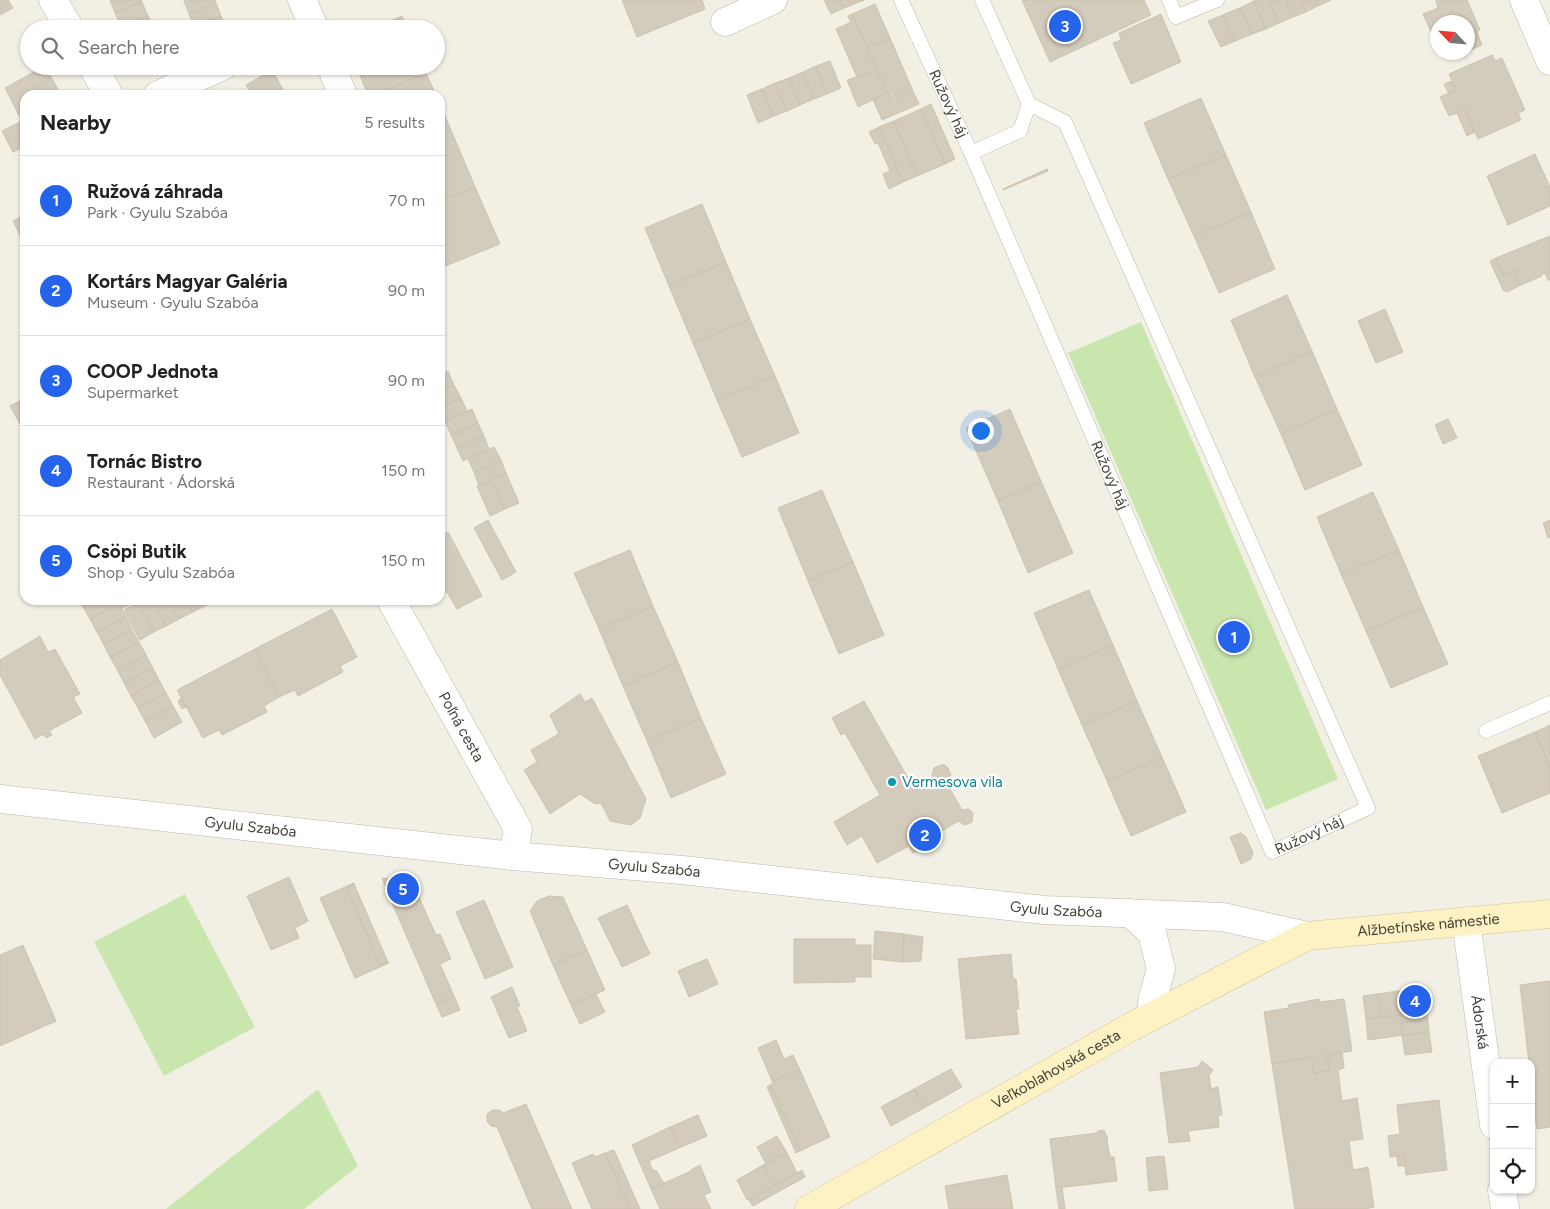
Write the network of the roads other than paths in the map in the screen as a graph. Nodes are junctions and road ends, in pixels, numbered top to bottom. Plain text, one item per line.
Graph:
1 (53, 0) edge
2 (302, 0) edge
3 (773, 0) edge
4 (901, 0) edge
5 (982, 0) edge
6 (1169, 0) edge
7 (1217, 0) edge
8 (1524, 0) edge
9 (736, 12) edge
10 (65, 20) edge
11 (310, 20) edge
12 (1550, 61) edge
13 (97, 75) edge
14 (203, 75) edge
15 (335, 75) edge
16 (106, 90) edge
17 (169, 90) edge
18 (341, 90) edge
19 (1029, 104) junction
20 (971, 153) junction
21 (394, 605) edge
22 (1550, 703) edge
23 (1486, 731) dead end
24 (0, 799) edge
25 (513, 856) junction
26 (1130, 913) junction
27 (1550, 914) edge
28 (1466, 920) junction
29 (1307, 936) junction
30 (1150, 1017) junction
31 (1491, 1104) edge
32 (1503, 1194) edge
33 (809, 1209) edge
34 (1505, 1209) edge

1 - 10 street
2 - 11 street
3 - 9 street
4 - 20 lane, Ružový háj
5 - 19 lane
6 - 7 lane
8 - 12 street
13 - 16 street
14 - 17 street
15 - 18 street
19 - 20 lane
19 - 20 lane, Ružový háj
21 - 25 street, Poľná cesta
22 - 23 lane
24 - 25 street, Gyulu Szabóa
25 - 26 street, Gyulu Szabóa
26 - 29 street, Gyulu Szabóa
26 - 30 street
27 - 28 main road, Alžbetínske námestie
28 - 29 main road, Alžbetínske námestie
28 - 31 street, Ádorská
29 - 30 main road, Veľkoblahovská cesta
30 - 33 main road, Veľkoblahovská cesta
32 - 34 street

